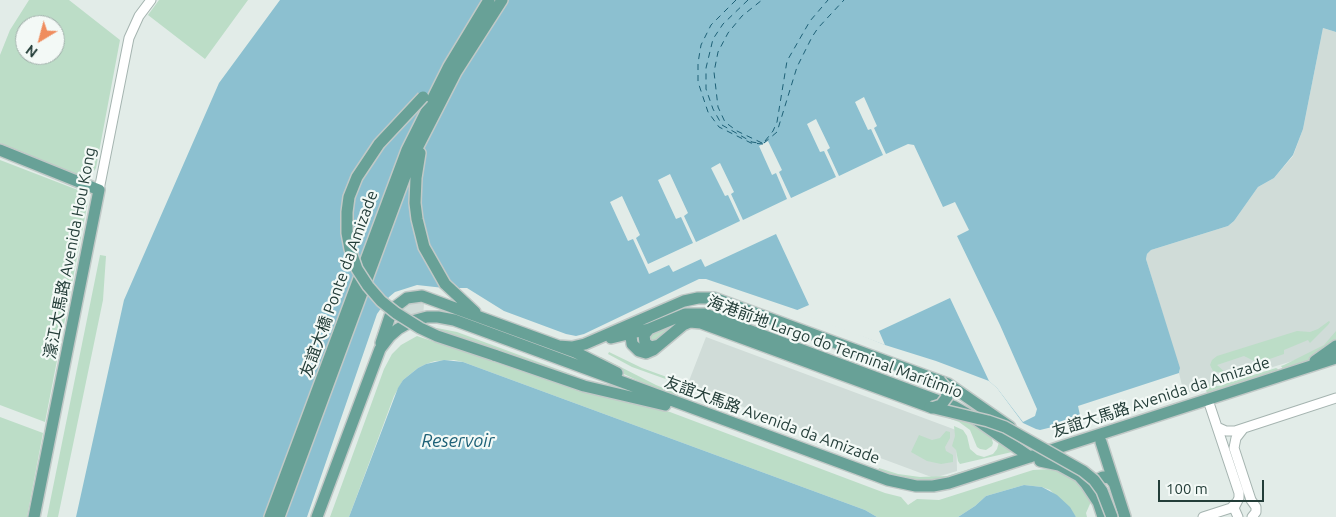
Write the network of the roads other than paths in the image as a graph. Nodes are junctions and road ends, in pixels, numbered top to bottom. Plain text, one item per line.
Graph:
1 (151, 0) edge
2 (489, 0) edge
3 (502, 0) edge
4 (449, 66) junction
5 (433, 116) junction
6 (0, 150) edge
7 (99, 190) junction
8 (486, 319) junction
9 (646, 325) junction
10 (631, 334) junction
11 (590, 342) junction
12 (659, 345) junction
13 (558, 346) junction
14 (1336, 346) edge
15 (378, 354) junction
16 (1336, 358) edge
17 (1336, 366) edge
18 (1303, 369) junction
19 (940, 381) junction
20 (1336, 398) edge
21 (666, 402) junction
22 (1210, 406) junction
23 (930, 407) junction
24 (1248, 426) junction
25 (1217, 428) junction
26 (1101, 442) junction
27 (1034, 443) junction
28 (1035, 459) junction
29 (1114, 483) junction
30 (1251, 500) junction
31 (1098, 502) junction
32 (1236, 503) junction
33 (34, 517) edge
34 (270, 517) edge
35 (279, 517) edge
36 (317, 517) edge
37 (325, 517) edge
38 (1103, 517) edge
39 (1112, 517) edge
40 (1125, 517) edge
41 (1202, 517) edge
42 (1238, 517) edge
43 (1252, 517) edge

1 - 7 street, 濠江大馬路 Avenida Hou Kong
2 - 4 main road
3 - 5 main road
4 - 21 main road, bridge
4 - 34 main road, 友誼大橋 Ponte da Amizade
5 - 8 main road
5 - 35 main road, 友誼大橋 Ponte da Amizade
6 - 7 main road
7 - 33 main road, 濠江大馬路 Avenida Hou Kong
8 - 13 main road
8 - 15 main road
9 - 10 main road, 海港前地 Largo do Terminal Marítimio
9 - 11 main road
9 - 12 main road
9 - 19 main road
9 - 28 main road, 海港前地 Largo do Terminal Marítimio
10 - 11 main road, 海港前地 Largo do Terminal Marítimio
10 - 12 main road
11 - 13 main road
12 - 23 main road
13 - 21 main road
14 - 18 main road
15 - 21 main road, 友誼大馬路 Avenida da Amizade
15 - 36 main road, 友誼大馬路 Avenida da Amizade
16 - 18 main road, 友誼大馬路 Avenida da Amizade
17 - 22 main road, 友誼大馬路 Avenida da Amizade
18 - 28 main road, 友誼大馬路 Avenida da Amizade
19 - 23 main road, bridge
19 - 27 main road, bridge
20 - 24 street
21 - 28 main road, 友誼大馬路 Avenida da Amizade
21 - 37 main road, 友誼大馬路 Avenida da Amizade
22 - 25 street
22 - 26 main road, 友誼大馬路 Avenida da Amizade
23 - 27 main road, bridge
24 - 25 street
24 - 30 street
25 - 32 street
26 - 28 main road, 友誼大馬路 Avenida da Amizade
26 - 29 main road
27 - 39 main road, bridge
28 - 31 main road
29 - 31 main road
29 - 40 main road
30 - 32 street
30 - 43 street
31 - 38 main road
32 - 41 street
32 - 42 street

